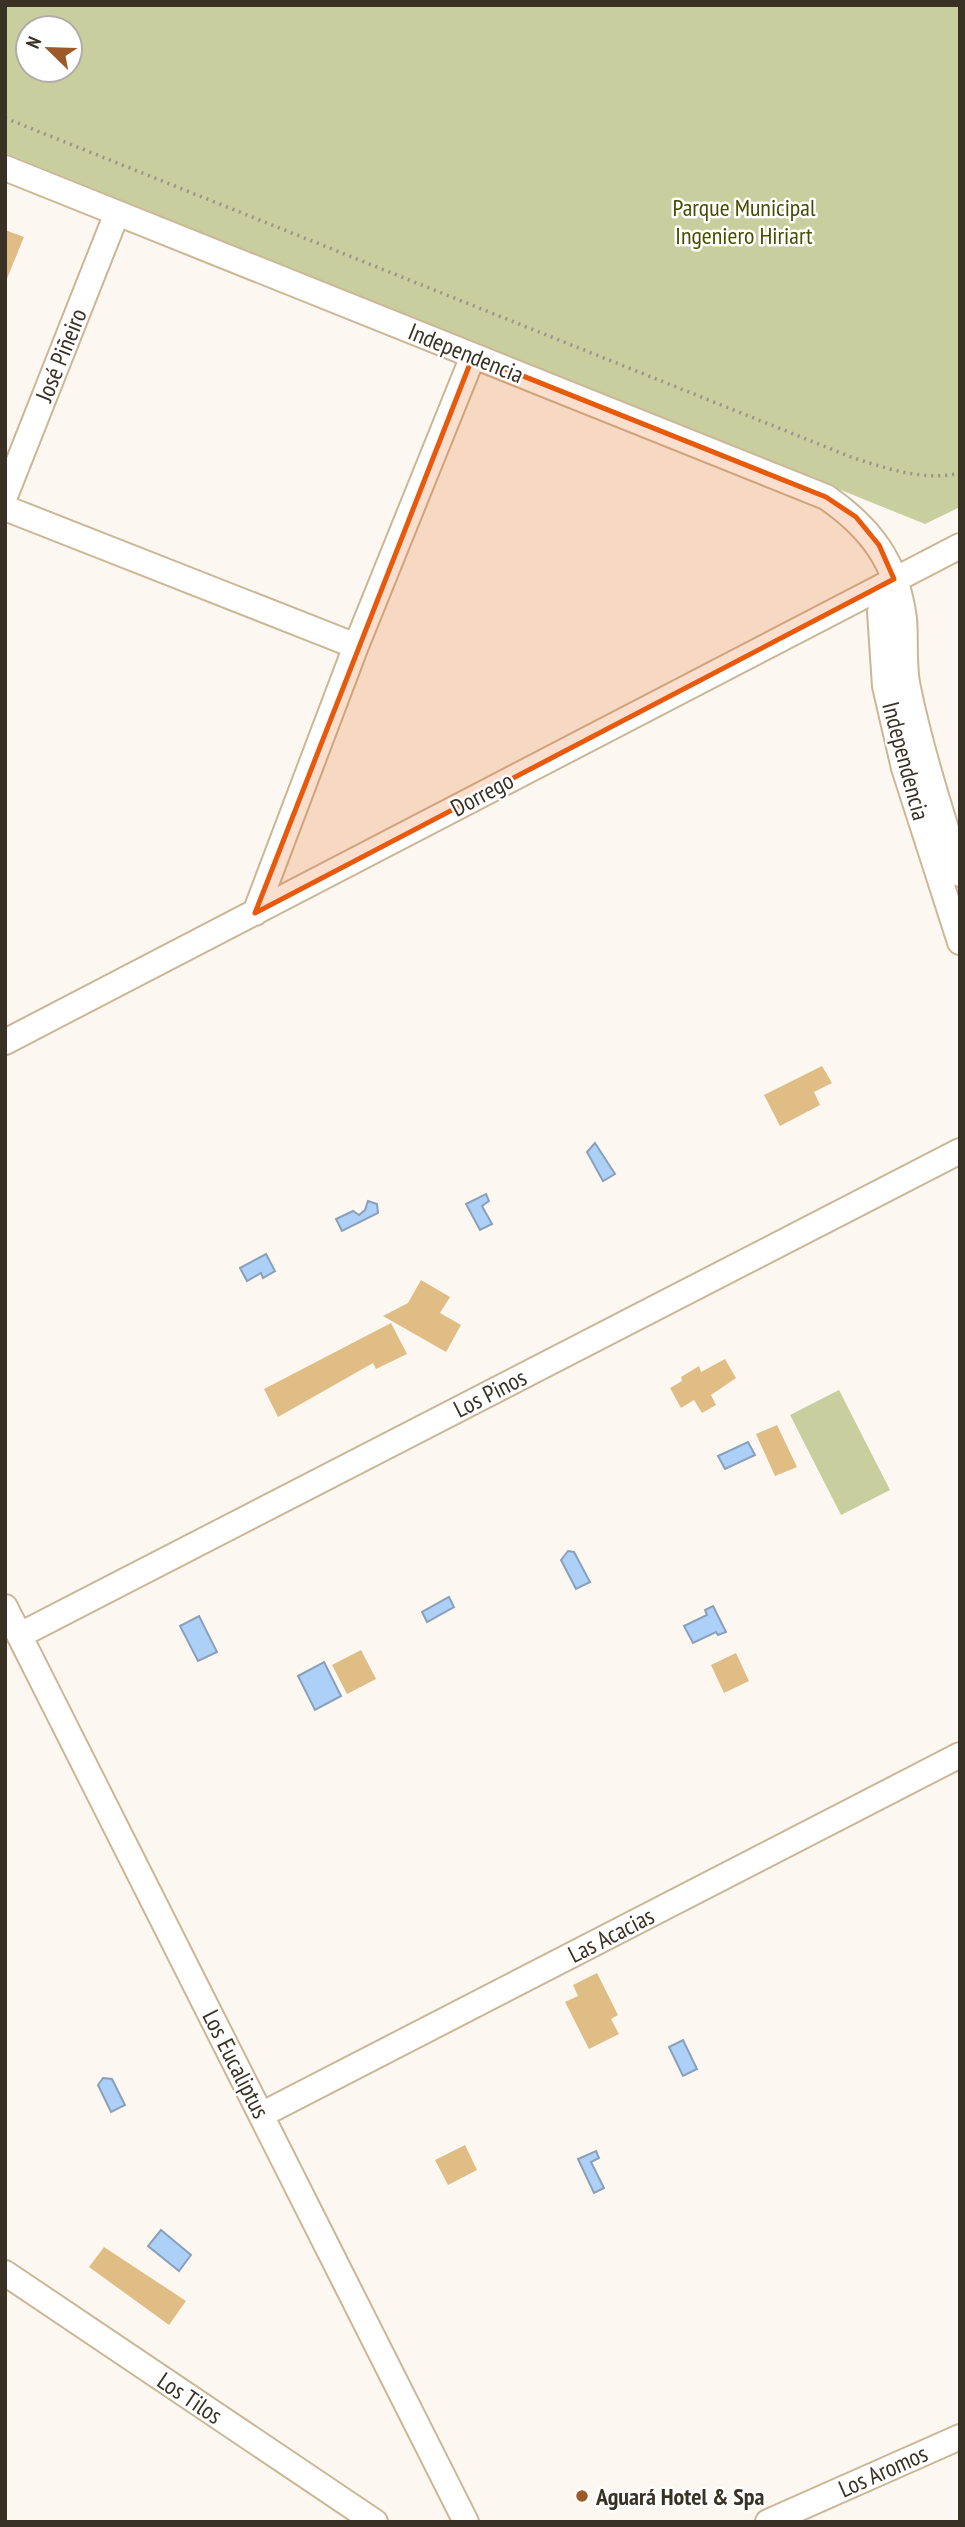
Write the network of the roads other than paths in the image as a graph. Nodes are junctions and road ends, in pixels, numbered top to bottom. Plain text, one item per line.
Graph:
1 (5, 168) edge
2 (117, 213) junction
3 (472, 356) junction
4 (5, 496) edge
5 (5, 508) edge
6 (960, 547) edge
7 (894, 579) junction
8 (356, 646) junction
9 (960, 874) edge
10 (256, 913) junction
11 (960, 942) edge
12 (5, 1042) edge
13 (960, 1151) edge
14 (5, 1607) edge
15 (20, 1635) junction
16 (960, 1755) edge
17 (261, 2115) junction
18 (5, 2273) edge
19 (960, 2437) edge
20 (375, 2522) edge
21 (466, 2522) edge
22 (768, 2522) edge

1 - 2 street, Independencia
2 - 3 street, Independencia
2 - 4 street, José Piñeiro
3 - 7 street, Independencia
3 - 8 street
5 - 8 street
6 - 7 street, Dorrego
7 - 9 street, Independencia
7 - 10 street, Dorrego
7 - 11 street, Independencia
8 - 10 street
10 - 12 street, Dorrego
13 - 15 street, Los Pinos
14 - 15 street, Los Eucaliptus
15 - 17 street, Los Eucaliptus
16 - 17 street, Las Acacias
17 - 21 street, Los Eucaliptus
18 - 20 street, Los Tilos
19 - 22 street, Los Aromos

